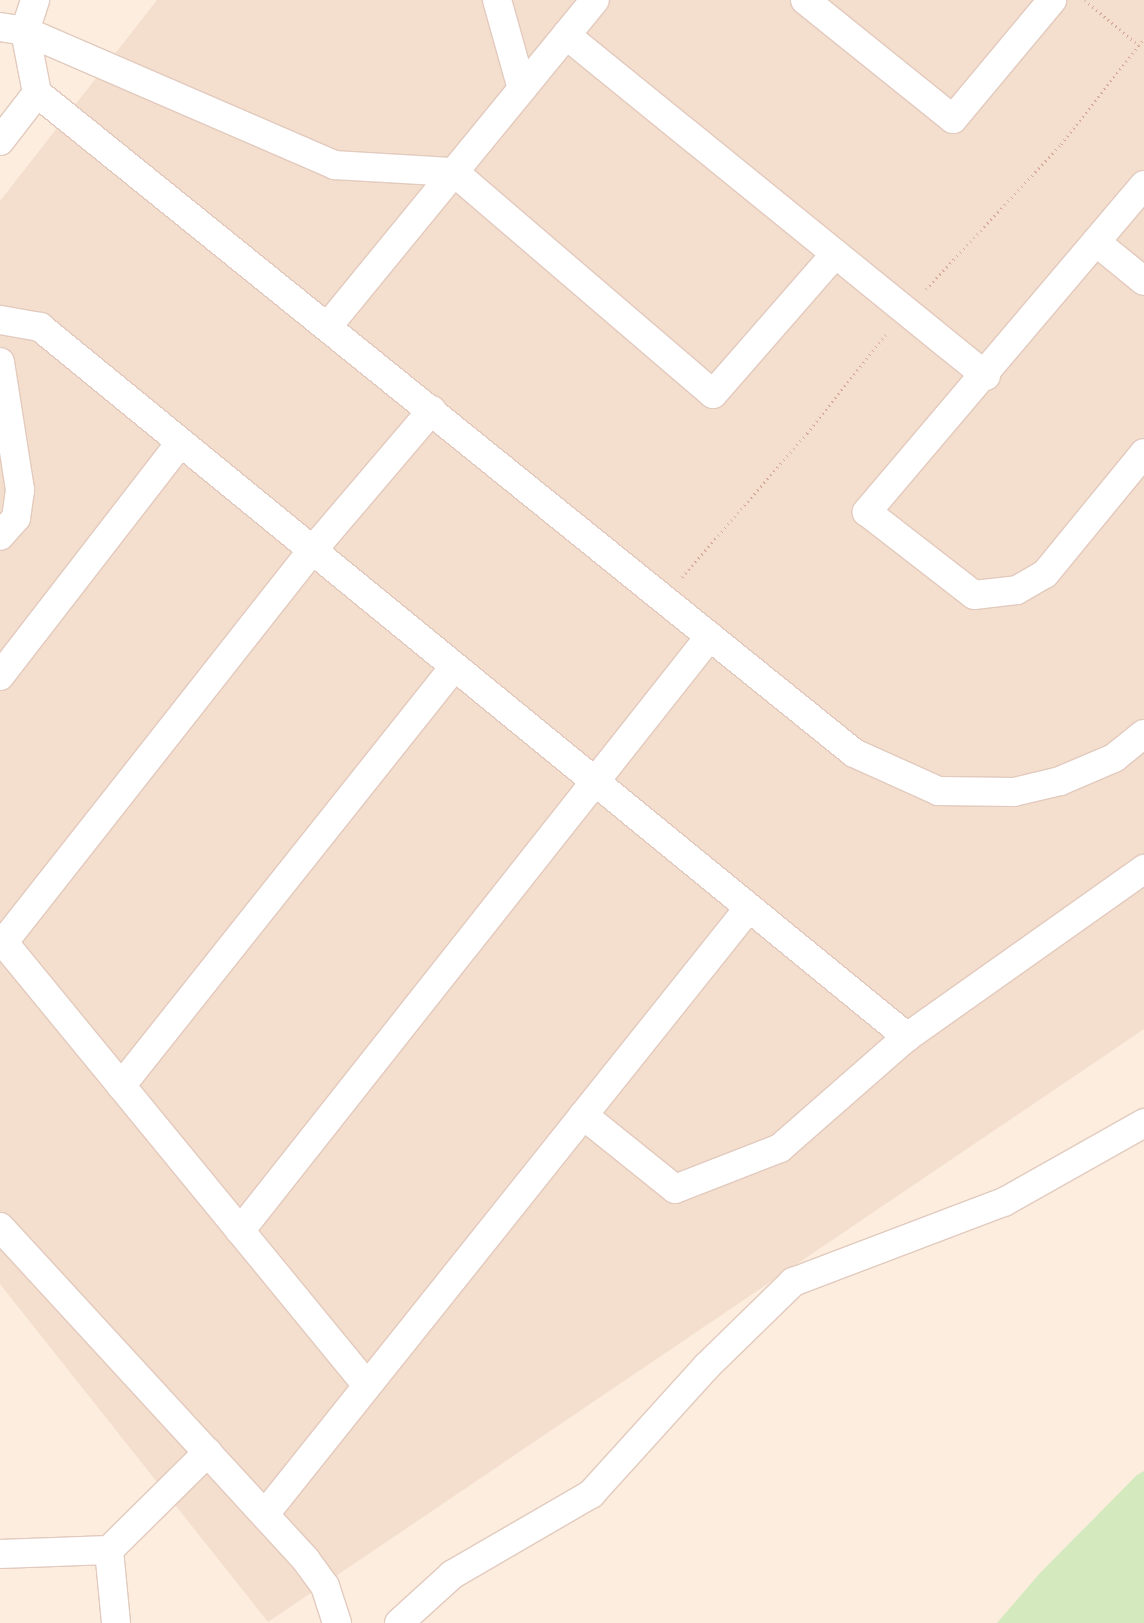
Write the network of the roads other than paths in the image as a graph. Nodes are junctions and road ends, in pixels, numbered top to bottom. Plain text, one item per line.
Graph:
1 (35, 0) edge
2 (497, 0) edge
3 (595, 0) edge
4 (805, 0) edge
5 (1052, 0) edge
6 (12, 29) edge
7 (566, 35) junction
8 (522, 90) junction
9 (37, 93) junction
10 (0, 140) edge
11 (454, 172) junction
12 (1144, 185) edge
13 (1096, 242) junction
14 (835, 254) junction
15 (1144, 281) edge
16 (0, 320) edge
17 (328, 326) junction
18 (0, 362) edge
19 (986, 376) junction
20 (432, 410) junction
21 (180, 443) junction
22 (1144, 453) edge
23 (0, 536) edge
24 (312, 550) junction
25 (710, 636) junction
26 (454, 667) junction
27 (0, 676) edge
28 (1144, 734) edge
29 (595, 782) junction
30 (1144, 869) edge
31 (748, 909) junction
32 (1, 940) edge
33 (906, 1037) junction
34 (121, 1086) junction
35 (583, 1115) junction
36 (1144, 1123) edge
37 (0, 1227) edge
38 (240, 1231) junction
39 (366, 1384) junction
40 (208, 1452) junction
41 (265, 1514) junction
42 (109, 1550) junction
43 (0, 1554) edge
44 (116, 1623) edge
45 (337, 1623) edge
46 (398, 1623) edge

1 - 6 street
2 - 8 street
3 - 7 street
4 - 5 street
6 - 9 street
6 - 11 street
7 - 8 street
7 - 14 street
8 - 11 street
9 - 10 street
9 - 17 street
11 - 14 street
11 - 17 street
12 - 13 street
13 - 15 street
13 - 19 street
14 - 19 street
16 - 21 street
17 - 20 street
18 - 23 street
19 - 22 street
20 - 24 street
20 - 25 street
21 - 24 street
21 - 27 street
24 - 26 street
24 - 32 street
25 - 28 street
25 - 29 street
26 - 29 street
26 - 34 street
29 - 31 street
29 - 38 street
30 - 33 street
31 - 33 street
31 - 35 street
32 - 34 street
33 - 35 street
34 - 38 street
35 - 39 street
36 - 46 street
37 - 40 street
38 - 39 street
39 - 41 street
40 - 41 street
40 - 42 street
41 - 45 street
42 - 43 street
42 - 44 street

